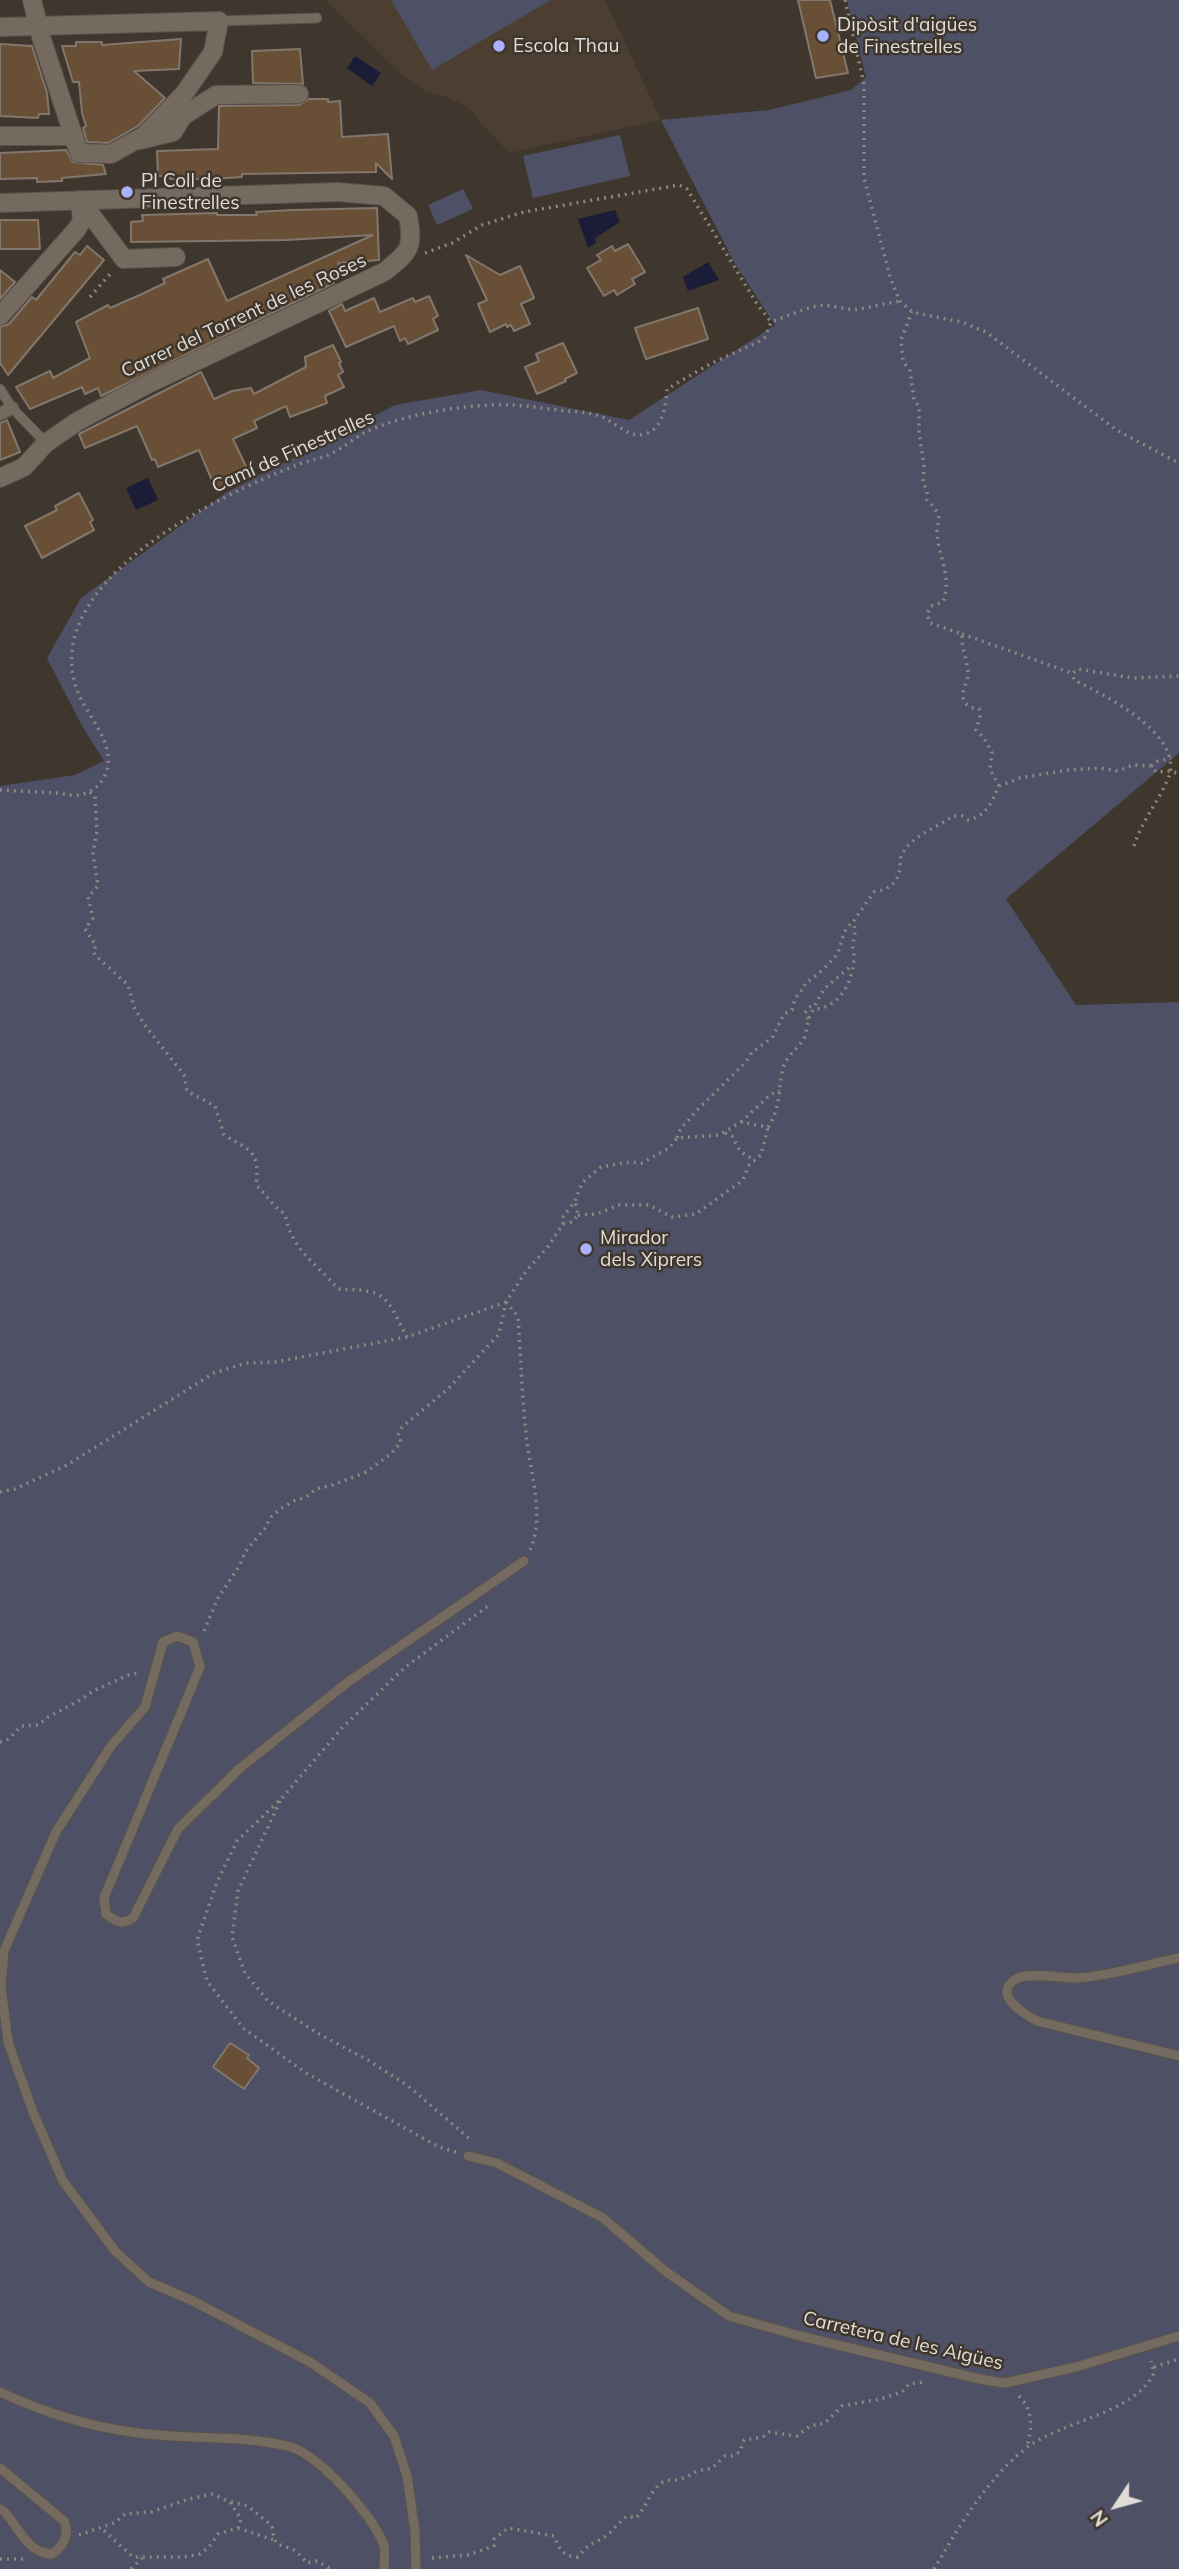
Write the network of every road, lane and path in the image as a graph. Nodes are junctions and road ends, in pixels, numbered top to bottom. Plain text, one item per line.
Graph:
1 (32, 0) edge
2 (845, 0) edge
3 (317, 19) dead end
4 (219, 21) junction
5 (39, 26) junction
6 (0, 27) edge
7 (299, 94) dead end
8 (0, 136) edge
9 (131, 143) junction
10 (76, 145) junction
11 (80, 200) junction
12 (0, 203) edge
13 (408, 253) junction
14 (176, 257) dead end
15 (124, 258) junction
16 (90, 298) dead end
17 (900, 301) junction
18 (912, 312) junction
19 (0, 316) edge
20 (771, 321) junction
21 (0, 388) edge
22 (6, 411) edge
23 (46, 443) junction
24 (1179, 463) edge
25 (0, 478) edge
26 (962, 634) junction
27 (1073, 673) junction
28 (1179, 676) edge
29 (1171, 758) junction
30 (1151, 766) junction
31 (1171, 771) junction
32 (1179, 774) edge
33 (999, 786) junction
34 (0, 790) edge
35 (90, 792) junction
36 (1133, 846) dead end
37 (853, 922) junction
38 (841, 942) junction
39 (853, 942) junction
40 (852, 965) junction
41 (817, 1007) junction
42 (780, 1091) junction
43 (749, 1117) junction
44 (741, 1122) junction
45 (751, 1122) junction
46 (768, 1127) junction
47 (723, 1132) junction
48 (677, 1138) junction
49 (755, 1161) junction
50 (575, 1201) junction
51 (578, 1215) junction
52 (563, 1224) junction
53 (506, 1302) junction
54 (407, 1336) junction
55 (0, 1492) edge
56 (524, 1561) joint
57 (494, 1599) dead end
58 (193, 1642) junction
59 (156, 1673) junction
60 (0, 1742) edge
61 (282, 1797) junction
62 (1179, 1958) edge
63 (1179, 2056) edge
64 (468, 2156) joint
65 (497, 2164) junction
66 (1179, 2336) edge
67 (1139, 2349) junction
68 (1179, 2359) edge
69 (1154, 2368) junction
70 (928, 2381) dead end
71 (1004, 2383) junction
72 (0, 2392) edge
73 (1027, 2447) junction
74 (0, 2468) edge
75 (230, 2502) junction
76 (0, 2510) edge
77 (101, 2528) junction
78 (238, 2528) junction
79 (67, 2535) junction
80 (274, 2540) junction
81 (144, 2557) junction
82 (416, 2564) edge
83 (131, 2569) edge
84 (331, 2569) edge
85 (384, 2569) edge
86 (934, 2569) edge

1 - 5 street
2 - 17 path
3 - 4 lane
4 - 5 street
4 - 9 street
5 - 6 street
5 - 10 street
7 - 9 street
8 - 10 street
9 - 10 street
11 - 12 street
11 - 13 street
11 - 15 street
11 - 19 street
13 - 20 path
13 - 23 street, Carrer del Torrent de les Roses
14 - 15 street
15 - 16 path
17 - 18 path
17 - 20 path, Camí de Finestrelles
18 - 24 path
18 - 26 path
20 - 35 path, Camí de Finestrelles
21 - 22 lane
22 - 23 lane
23 - 25 street, Carrer del Torrent de les Roses
26 - 27 path
26 - 33 path
27 - 28 path
27 - 29 path
29 - 30 path
29 - 31 path
30 - 31 path
30 - 33 path
31 - 32 path
31 - 36 path
33 - 37 path
34 - 35 path
35 - 54 path
37 - 38 path
37 - 39 path
38 - 39 path
38 - 48 path
39 - 40 path
40 - 41 path
40 - 41 path
41 - 42 path
42 - 43 path
42 - 46 path
43 - 44 path
43 - 45 path
44 - 45 path
44 - 47 path
45 - 46 path
46 - 49 path
47 - 48 path
47 - 49 path
48 - 50 path
49 - 51 path
50 - 51 path
50 - 52 path
51 - 52 path
52 - 53 path
53 - 54 path
53 - 56 path
53 - 58 path
54 - 55 path
56 - 58 lane
57 - 61 path
58 - 59 lane
59 - 60 path
59 - 82 lane
61 - 64 path
61 - 65 path
62 - 63 lane
64 - 65 lane, Carretera de les Aigües
65 - 71 lane, Carretera de les Aigües
66 - 67 lane, Carretera de les Aigües
67 - 69 path
67 - 71 lane, Carretera de les Aigües
68 - 69 path
69 - 73 path
70 - 82 path
71 - 73 path
72 - 85 lane
73 - 86 path
74 - 79 lane
75 - 77 path
75 - 78 path
75 - 80 path
76 - 79 lane
77 - 79 path
77 - 81 path
78 - 80 path
78 - 81 path
80 - 84 path
81 - 83 path

